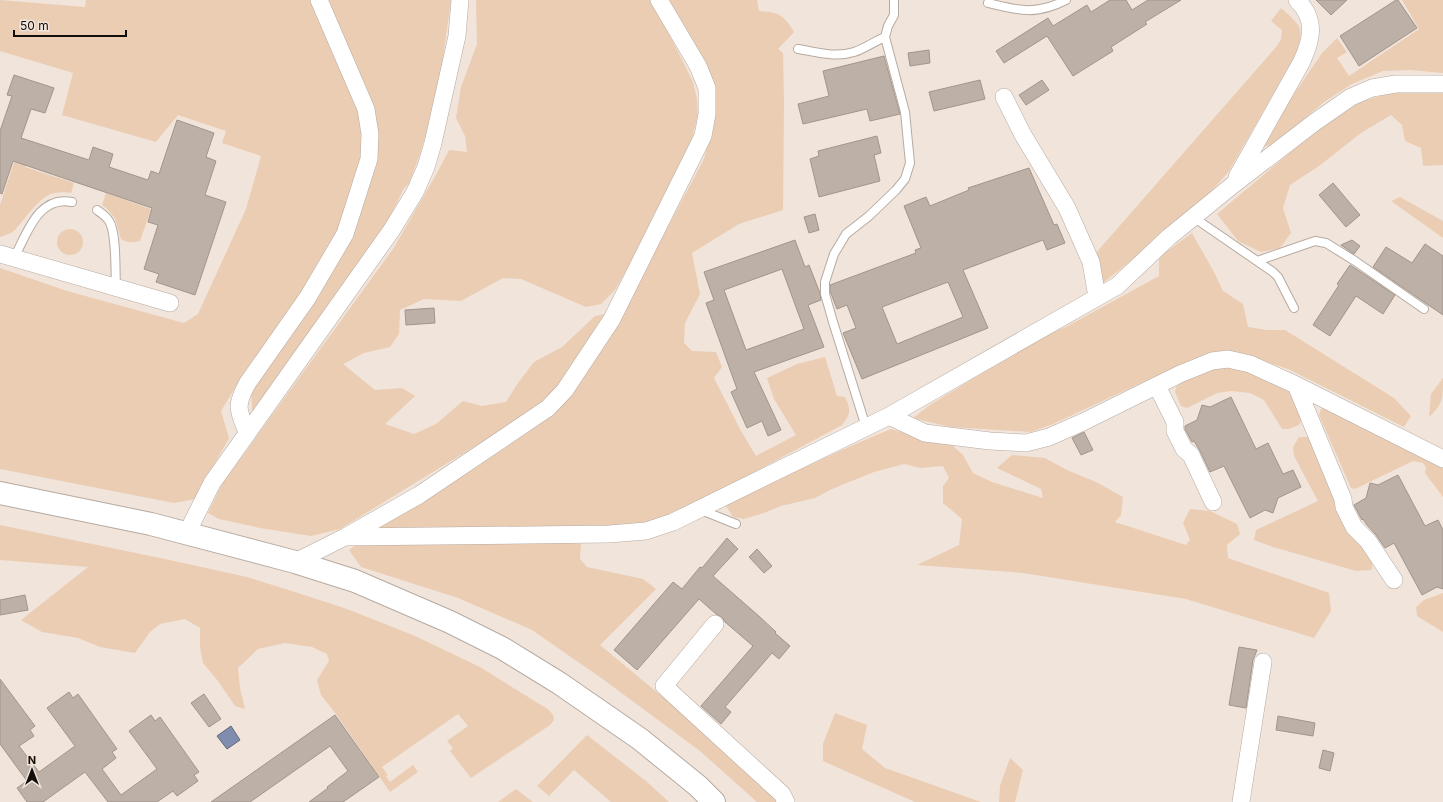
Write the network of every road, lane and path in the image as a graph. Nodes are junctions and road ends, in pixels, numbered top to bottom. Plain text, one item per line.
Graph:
1 (319, 0) edge
2 (460, 0) edge
3 (659, 0) edge
4 (894, 0) edge
5 (1066, 0) edge
6 (1297, 0) edge
7 (988, 3) dead end
8 (885, 37) junction
9 (798, 49) dead end
10 (1443, 84) edge
11 (1004, 97) dead end
12 (1234, 184) junction
13 (72, 202) dead end
14 (97, 210) dead end
15 (1193, 217) junction
16 (7, 256) edge
17 (1257, 261) junction
18 (116, 288) junction
19 (1098, 297) junction
20 (170, 304) dead end
21 (1294, 308) dead end
22 (1424, 309) dead end
23 (1296, 385) junction
24 (1157, 386) junction
25 (889, 416) junction
26 (866, 427) junction
27 (247, 432) junction
28 (1443, 459) edge
29 (0, 493) edge
30 (1213, 502) dead end
31 (700, 509) junction
32 (736, 524) dead end
33 (187, 533) junction
34 (345, 537) junction
35 (295, 562) junction
36 (1394, 580) dead end
37 (715, 624) dead end
38 (1263, 662) dead end
39 (714, 802) edge
40 (786, 802) edge
41 (1241, 802) edge

1 - 27 street
2 - 27 street
3 - 34 street
4 - 8 lane
5 - 7 lane
6 - 12 street
8 - 9 lane
8 - 26 lane
10 - 12 street
11 - 19 street
12 - 15 street
13 - 16 lane
14 - 18 lane
15 - 17 lane
15 - 19 street
16 - 18 street
17 - 21 lane
17 - 22 lane
18 - 20 street
19 - 25 street
23 - 24 street
23 - 28 street
23 - 36 street
24 - 25 street
24 - 30 street
25 - 26 street
26 - 31 street
27 - 33 street
29 - 33 street
31 - 32 lane
31 - 34 street
33 - 35 street
34 - 35 street
35 - 39 street
37 - 40 street
38 - 41 street

